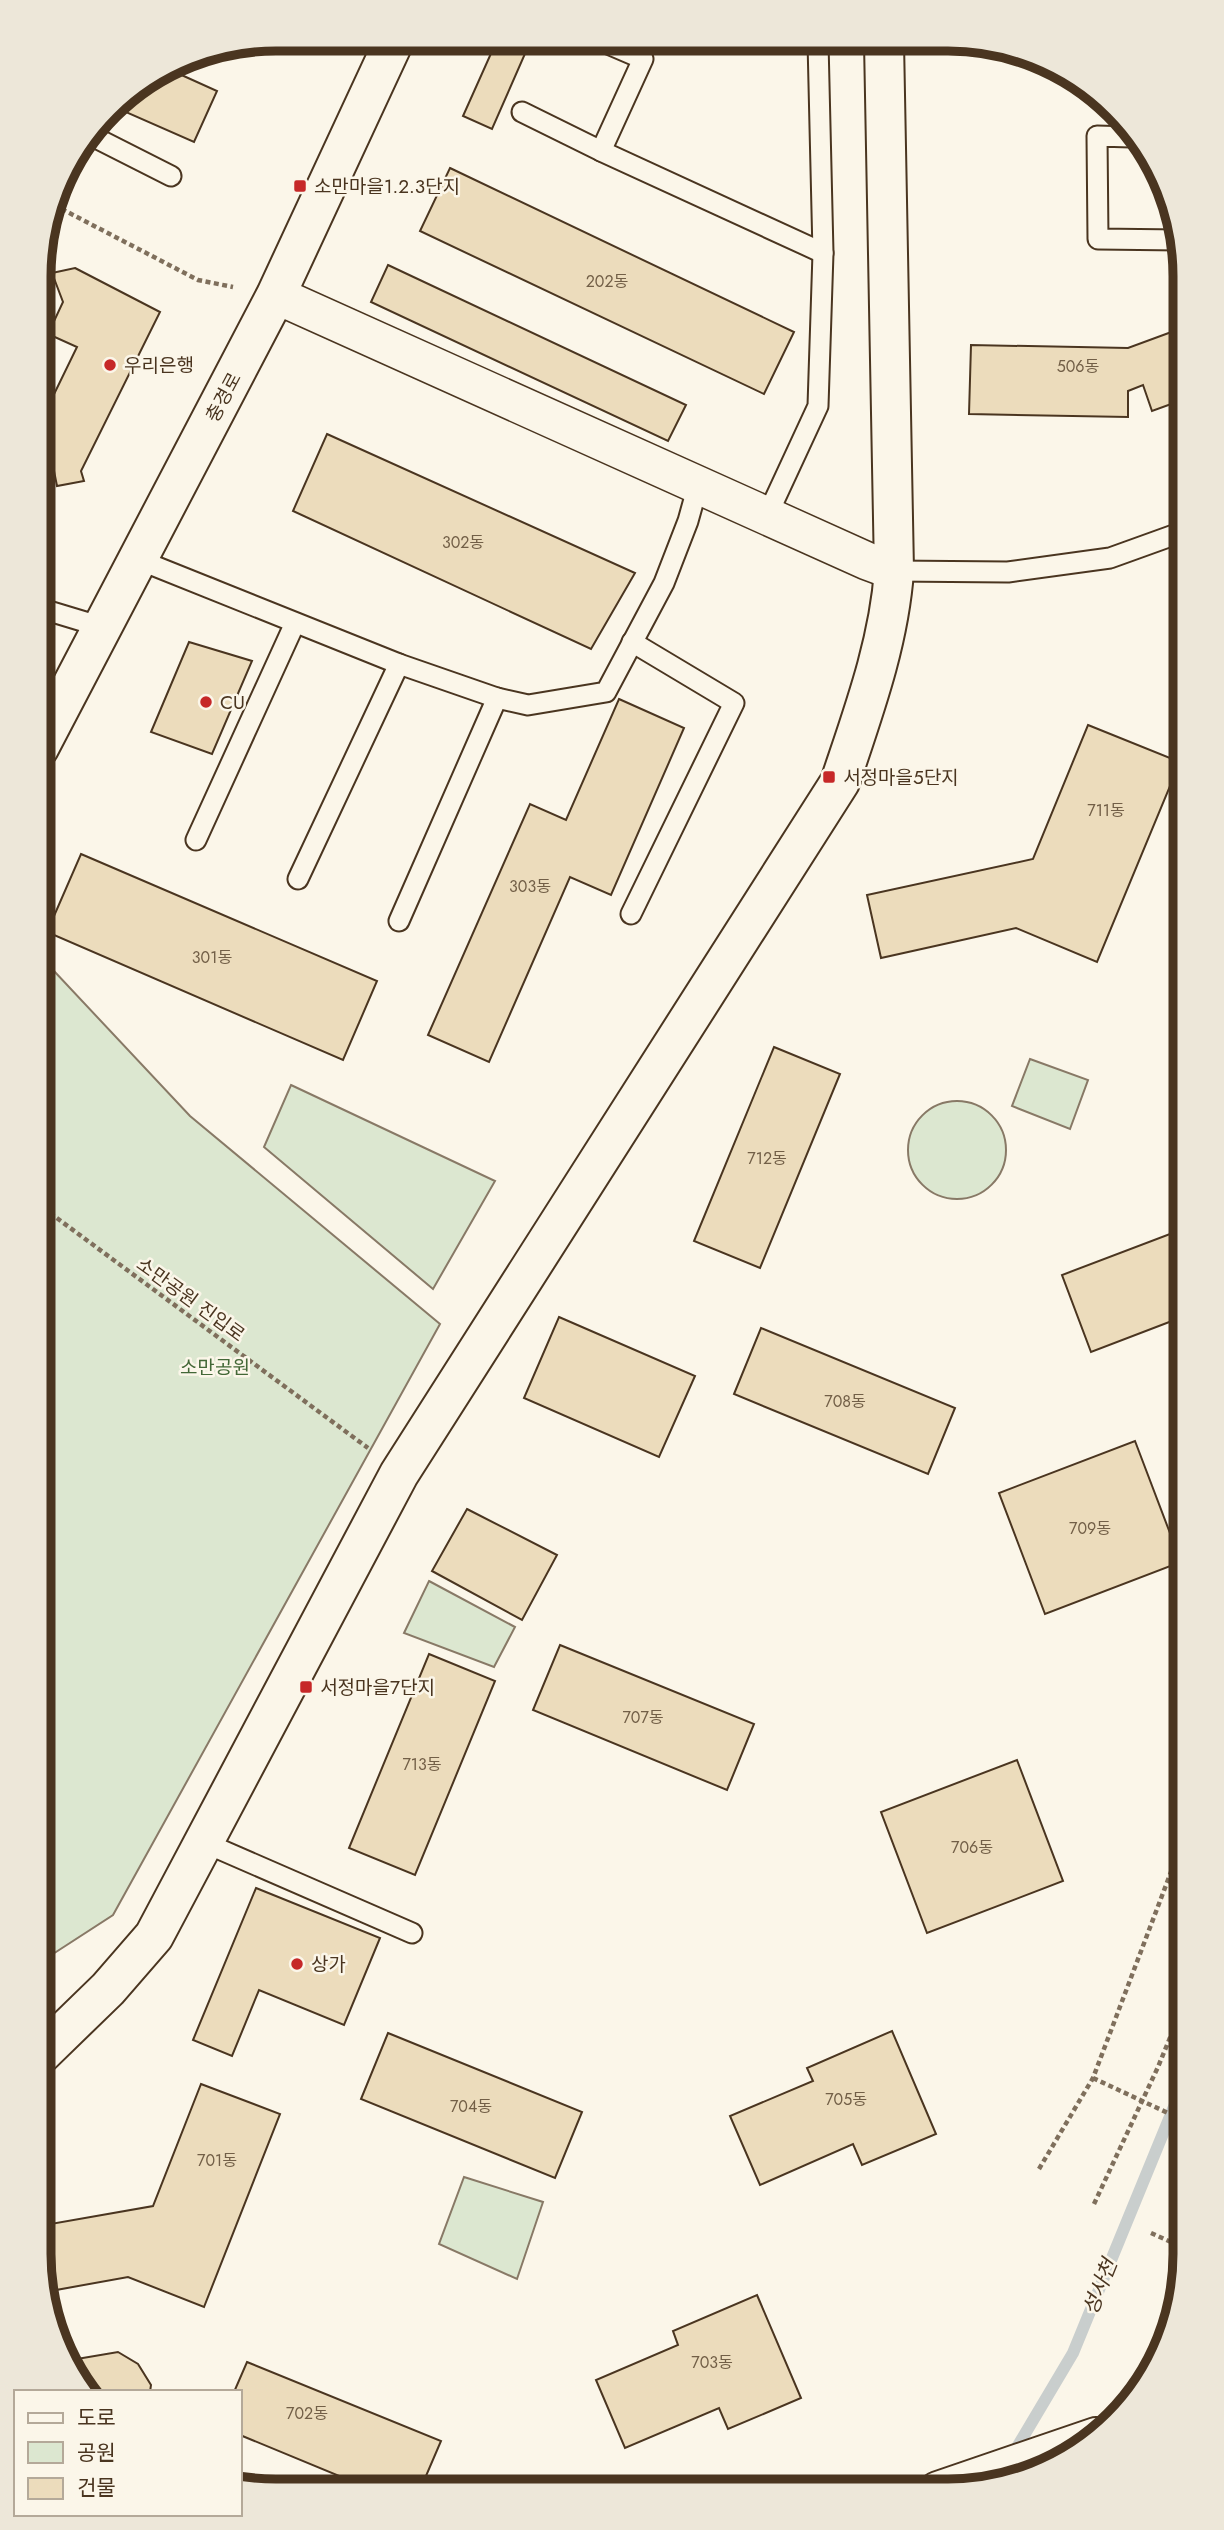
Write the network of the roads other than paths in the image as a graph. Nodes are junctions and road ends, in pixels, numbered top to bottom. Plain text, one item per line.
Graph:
1 (389, 51) edge
2 (624, 51) edge
3 (818, 51) edge
4 (884, 51) edge
5 (522, 112) dead end
6 (1124, 136) edge
7 (97, 139) edge
8 (601, 151) junction
9 (172, 176) dead end
10 (1170, 240) edge
11 (823, 253) junction
12 (276, 295) junction
13 (698, 485) junction
14 (767, 516) junction
15 (1173, 535) edge
16 (137, 559) junction
17 (894, 571) junction
18 (51, 612) edge
19 (295, 623) junction
20 (102, 627) junction
21 (632, 642) junction
22 (399, 664) junction
23 (497, 698) junction
24 (51, 725) edge
25 (196, 840) dead end
26 (298, 879) dead end
27 (631, 914) dead end
28 (399, 921) dead end
29 (203, 1842) junction
30 (412, 1933) dead end
31 (51, 2044) edge
32 (1058, 2450) edge
33 (978, 2477) edge

1 - 12 street, 충경로
2 - 8 lane
3 - 11 lane
4 - 17 street
5 - 8 lane
6 - 10 lane
7 - 9 lane
8 - 11 lane
11 - 14 lane
12 - 13 street
12 - 16 street, 충경로
13 - 14 street
13 - 21 lane
14 - 17 street
15 - 17 lane
16 - 19 lane
16 - 20 street, 충경로
17 - 29 street
18 - 20 lane
19 - 22 lane
19 - 25 lane
20 - 24 street, 충경로
21 - 23 lane
21 - 27 lane
22 - 23 lane
22 - 26 lane
23 - 28 lane
29 - 30 lane
29 - 31 street
32 - 33 street

